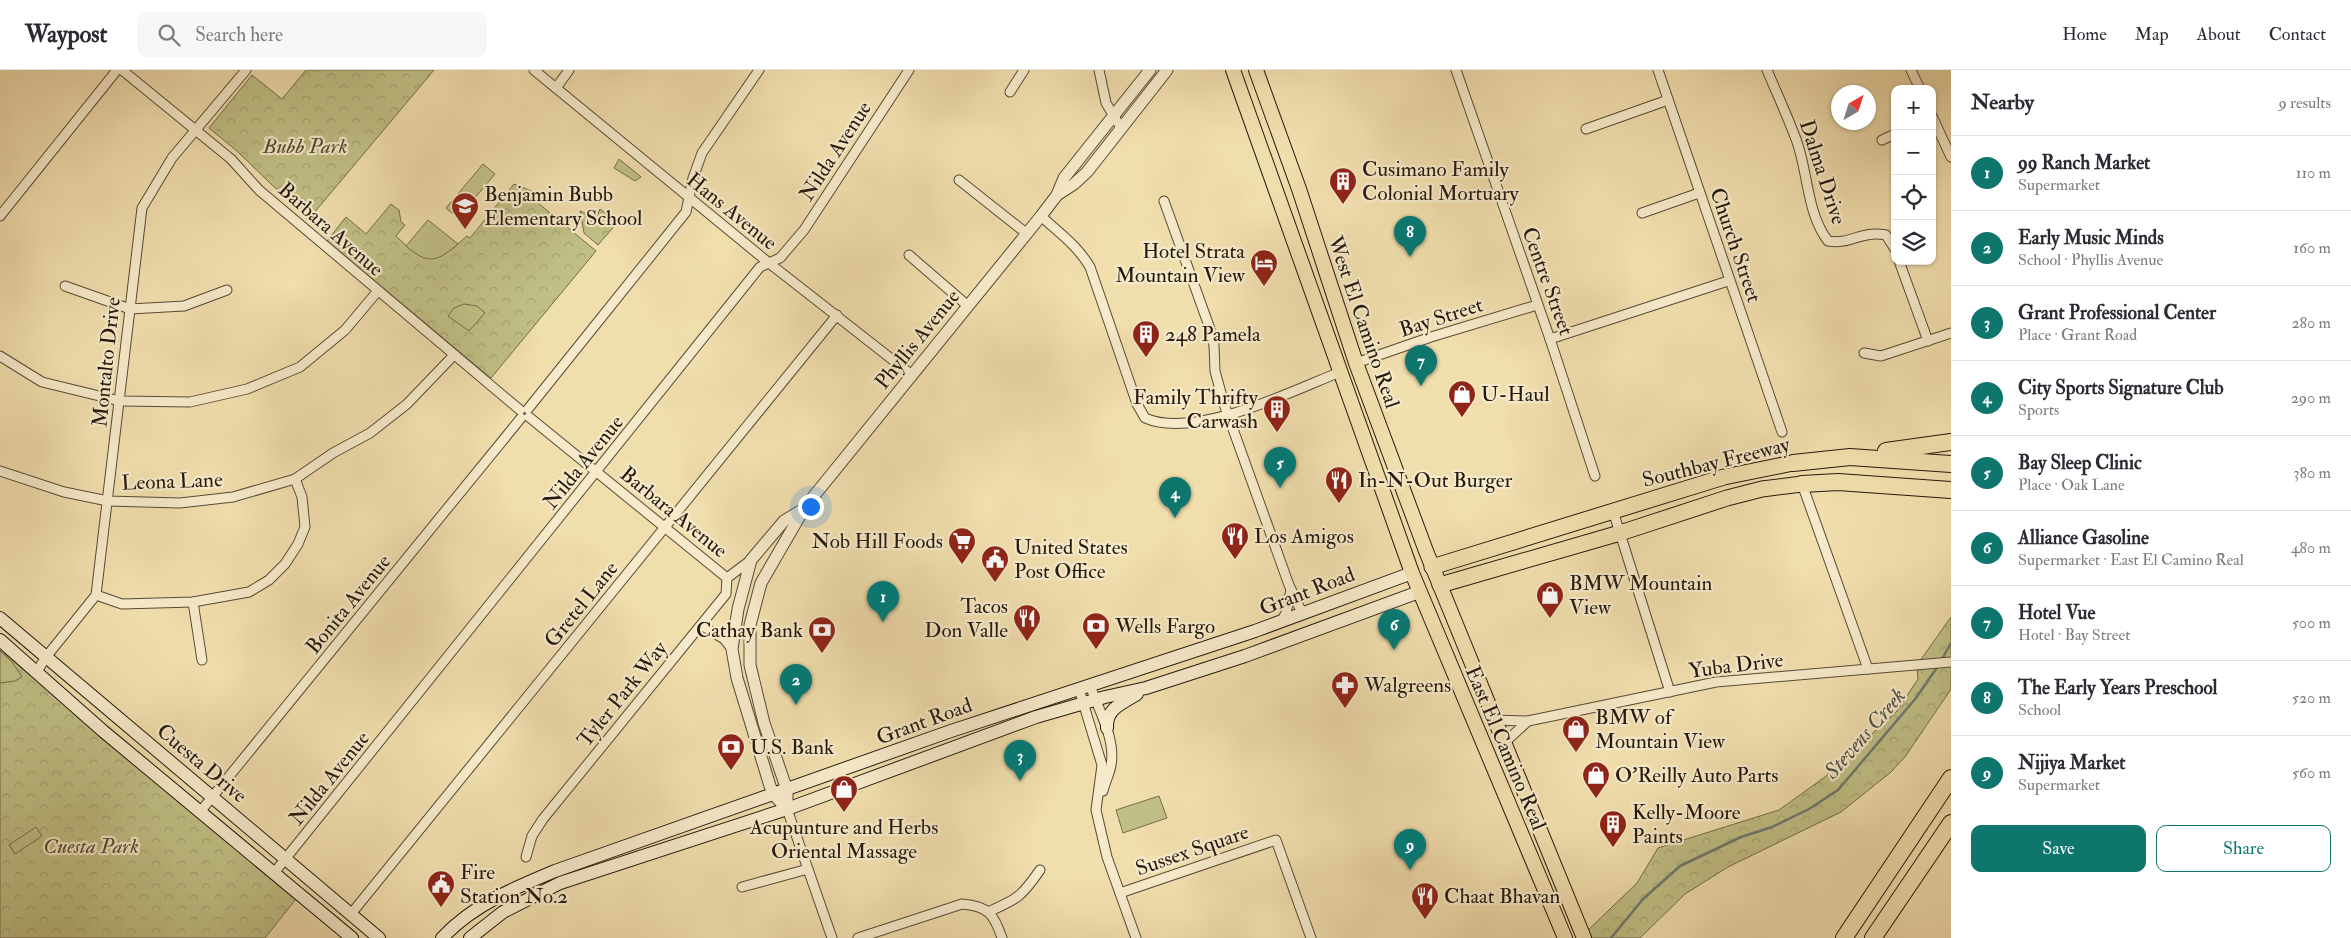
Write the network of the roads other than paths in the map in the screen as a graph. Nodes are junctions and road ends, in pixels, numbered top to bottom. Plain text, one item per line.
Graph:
1 (117, 70) edge
2 (122, 70) edge
3 (246, 70) edge
4 (534, 70) edge
5 (568, 70) edge
6 (759, 70) edge
7 (909, 70) edge
8 (1024, 70) edge
9 (1099, 70) edge
10 (1150, 70) edge
11 (1167, 70) edge
12 (1256, 70) edge
13 (1456, 70) edge
14 (1658, 70) edge
15 (1767, 70) edge
16 (1911, 70) edge
17 (1233, 72) edge
18 (1918, 85) edge
19 (556, 88) junction
20 (1010, 92) dead end
21 (1668, 100) junction
22 (1114, 116) junction
23 (1936, 125) edge
24 (1121, 128) junction
25 (1586, 129) dead end
26 (196, 130) junction
27 (1891, 136) edge
28 (1882, 140) dead end
29 (1951, 157) edge
30 (959, 180) dead end
31 (1698, 193) junction
32 (1057, 195) junction
33 (690, 198) junction
34 (1164, 201) dead end
35 (1642, 213) dead end
36 (0, 216) edge
37 (1041, 216) junction
38 (1026, 233) junction
39 (1891, 243) edge
40 (909, 255) dead end
41 (768, 263) junction
42 (1900, 265) edge
43 (1728, 281) junction
44 (65, 286) dead end
45 (227, 290) dead end
46 (377, 292) junction
47 (1537, 305) junction
48 (968, 306) junction
49 (130, 309) junction
50 (837, 315) junction
51 (1951, 333) edge
52 (1550, 339) junction
53 (1928, 341) junction
54 (1864, 354) dead end
55 (0, 356) edge
56 (454, 356) junction
57 (1356, 364) junction
58 (1340, 372) junction
59 (912, 375) junction
60 (120, 401) junction
61 (525, 414) junction
62 (1229, 414) junction
63 (1782, 432) dead end
64 (1951, 442) edge
65 (1850, 457) junction
66 (1792, 462) joint
67 (1951, 464) edge
68 (0, 471) edge
69 (597, 473) junction
70 (1595, 476) dead end
71 (295, 479) junction
72 (1802, 484) junction
73 (1951, 490) edge
74 (108, 501) junction
75 (805, 507) junction
76 (1613, 511) junction
77 (666, 528) junction
78 (1620, 533) junction
79 (751, 560) junction
80 (1432, 567) junction
81 (1412, 574) junction
82 (727, 578) junction
83 (1440, 586) junction
84 (1291, 590) junction
85 (1419, 592) junction
86 (96, 596) junction
87 (193, 602) junction
88 (1302, 613) junction
89 (0, 618) edge
90 (701, 625) junction
91 (1292, 628) junction
92 (0, 640) edge
93 (732, 649) junction
94 (46, 657) junction
95 (202, 660) dead end
96 (1951, 662) edge
97 (1868, 669) junction
98 (36, 673) junction
99 (1085, 687) junction
100 (1146, 688) junction
101 (1670, 692) junction
102 (1090, 702) junction
103 (1493, 720) junction
104 (1528, 721) junction
105 (1106, 728) junction
106 (1503, 744) junction
107 (1485, 748) junction
108 (1951, 778) edge
109 (787, 790) junction
110 (774, 795) junction
111 (212, 797) junction
112 (787, 810) junction
113 (1096, 810) junction
114 (200, 812) junction
115 (1535, 818) junction
116 (1951, 823) edge
117 (1520, 834) junction
118 (1951, 834) edge
119 (526, 856) dead end
120 (286, 859) junction
121 (808, 869) junction
122 (1040, 870) dead end
123 (1556, 870) junction
124 (274, 873) junction
125 (742, 887) dead end
126 (1120, 893) junction
127 (988, 912) junction
128 (350, 914) junction
129 (1584, 937) edge
130 (352, 938) edge
131 (379, 938) edge
132 (442, 938) edge
133 (470, 938) edge
134 (832, 938) edge
135 (858, 938) edge
136 (1002, 938) edge
137 (1136, 938) edge
138 (1311, 938) edge
139 (1565, 938) edge
140 (1844, 938) edge
141 (1873, 938) edge
142 (1881, 938) edge

1 - 36 street
2 - 26 street, Barbara Avenue
3 - 26 street, Montalto Drive
4 - 19 street, Hans Avenue
5 - 19 street
6 - 33 street, Bonita Avenue
7 - 41 street, Nilda Avenue
8 - 20 street
9 - 22 street
10 - 22 street, Phyllis Avenue
11 - 24 street, Phyllis Avenue
12 - 57 main road, West El Camino Real
13 - 47 street, Centre Street
14 - 21 street, Church Street
15 - 39 street, Dalma Drive
16 - 18 street
17 - 58 main road, West El Camino Real
19 - 33 street, Hans Avenue
21 - 25 street
21 - 31 street, Church Street
22 - 24 street
22 - 32 street, Phyllis Avenue
23 - 29 street
24 - 32 street, Phyllis Avenue
26 - 46 street, Barbara Avenue
26 - 49 street, Montalto Drive
27 - 28 street
30 - 38 street
31 - 35 street
31 - 43 street, Church Street
32 - 37 street, Phyllis Avenue
33 - 41 street, Hans Avenue
33 - 61 street, Bonita Avenue
34 - 62 street
37 - 38 street, Phyllis Avenue
37 - 62 street
38 - 48 street, Phyllis Avenue
40 - 48 street
41 - 50 street, Hans Avenue
41 - 69 street, Nilda Avenue
42 - 53 street
43 - 52 street
43 - 63 street, Church Street
44 - 49 street
45 - 49 street
46 - 56 street, Barbara Avenue
46 - 60 street
47 - 52 street, Centre Street
47 - 57 street, Bay Street
48 - 59 street, Phyllis Avenue
49 - 60 street, Montalto Drive
50 - 59 street, Hans Avenue
50 - 77 street, Gretel Lane
51 - 53 street
52 - 70 street, Centre Street
53 - 54 street
55 - 60 street
56 - 61 street, Barbara Avenue
56 - 71 street, Leona Lane
57 - 80 main road, West El Camino Real
58 - 62 street
58 - 81 main road, West El Camino Real
59 - 75 street, Phyllis Avenue
60 - 74 street, Montalto Drive
61 - 69 street, Barbara Avenue
61 - 111 street, Bonita Avenue
62 - 84 street
64 - 65 highway
65 - 66 highway, Southbay Freeway
65 - 67 highway, Southbay Freeway
66 - 76 highway, Southbay Freeway
68 - 74 street, Leona Lane
69 - 77 street, Barbara Avenue
69 - 120 street, Nilda Avenue
71 - 74 street, Leona Lane
71 - 87 street
72 - 73 highway, Southbay Freeway
72 - 78 highway
72 - 97 street
74 - 86 street, Montalto Drive
75 - 79 street, Phyllis Avenue
75 - 109 street, Phyllis Avenue
76 - 78 street
76 - 80 highway, Southbay Freeway
77 - 82 street, Barbara Avenue
77 - 128 street, Gretel Lane
78 - 83 highway
78 - 101 street
79 - 82 street
79 - 93 street, Phyllis Avenue
80 - 81 main road, Grant Road
80 - 83 main road, West El Camino Real
81 - 85 main road, East El Camino Real
81 - 88 main road, Grant Road
82 - 90 street, Tyler Park Way
83 - 85 main road, Grant Road
83 - 103 main road, East El Camino Real
84 - 88 street
84 - 91 street
85 - 91 main road, Grant Road
85 - 107 main road, East El Camino Real
86 - 87 street
86 - 94 street
87 - 95 street
88 - 91 main road
89 - 94 main road, Cuesta Drive
90 - 93 street
90 - 119 street, Tyler Park Way
91 - 99 main road, Grant Road
91 - 100 main road, Grant Road
92 - 98 main road, Cuesta Drive
93 - 110 street, Phyllis Avenue
94 - 98 street
94 - 111 main road, Cuesta Drive
96 - 97 street, Yuba Drive
97 - 101 street, Yuba Drive
98 - 114 main road, Cuesta Drive
99 - 102 street
99 - 109 main road, Grant Road
100 - 102 main road, Grant Road
100 - 105 main road
101 - 104 street, Yuba Drive
102 - 105 street
102 - 112 main road, Grant Road
102 - 113 street
103 - 104 street, Yuba Drive
103 - 106 main road, East El Camino Real
104 - 106 street
105 - 113 street
106 - 115 main road, East El Camino Real
107 - 115 main road
107 - 117 main road, East El Camino Real
108 - 140 highway
109 - 110 main road, Grant Road
109 - 112 street, Phyllis Avenue
110 - 112 street, Phyllis Avenue
110 - 132 main road, Grant Road
111 - 114 street, Bonita Avenue
111 - 120 main road, Cuesta Drive
112 - 121 street
112 - 133 main road, Grant Road
113 - 126 street
114 - 124 main road, Cuesta Drive
115 - 123 main road, East El Camino Real
116 - 141 highway
117 - 123 main road
117 - 139 main road, East El Camino Real
118 - 142 highway
120 - 124 street, Nilda Avenue
120 - 128 main road, Cuesta Drive
121 - 125 street
121 - 134 street
122 - 127 street
123 - 129 main road, East El Camino Real
124 - 130 main road, Cuesta Drive
126 - 137 street
126 - 138 street, Sussex Square
127 - 135 street
127 - 136 street
128 - 131 main road, Cuesta Drive

